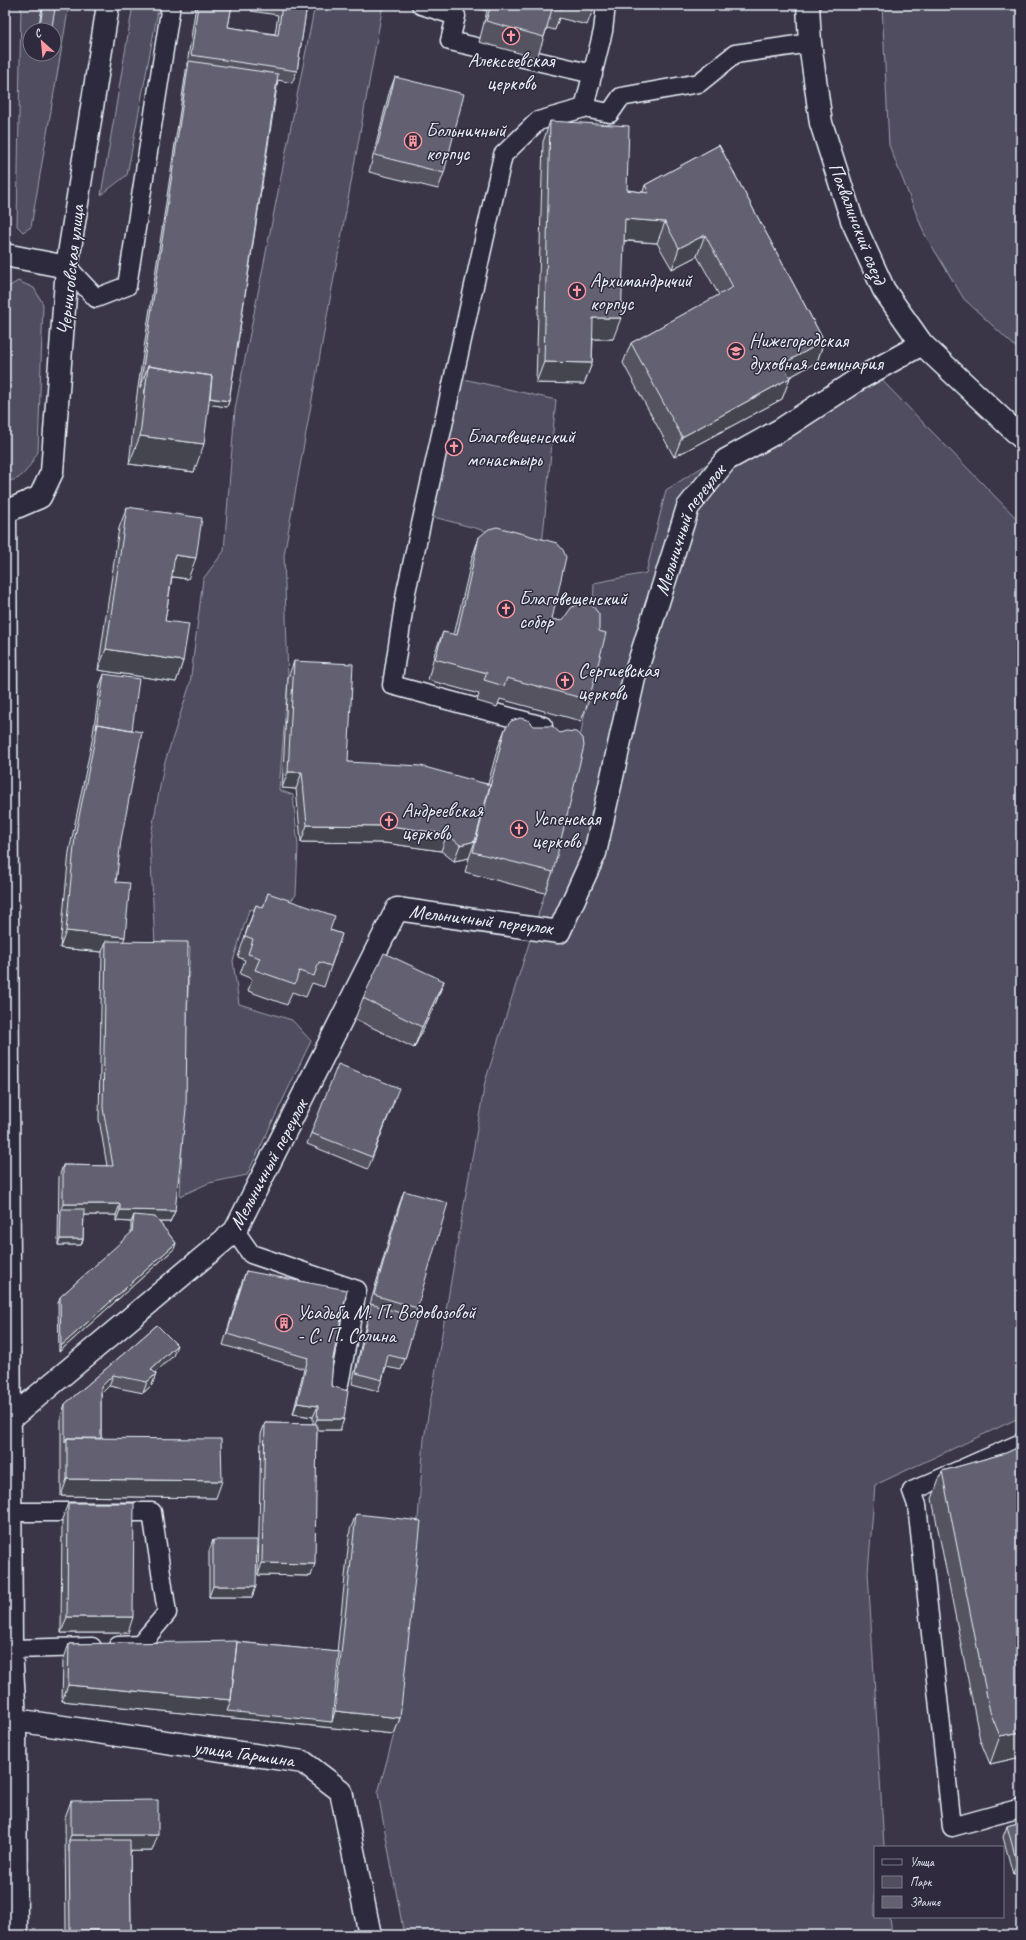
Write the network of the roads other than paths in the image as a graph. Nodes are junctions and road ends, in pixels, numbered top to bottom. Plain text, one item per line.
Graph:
1 (108, 5) edge
2 (171, 5) edge
3 (421, 5) edge
4 (606, 5) edge
5 (808, 5) edge
6 (810, 43) junction
7 (593, 74) junction
8 (584, 108) junction
9 (5, 255) edge
10 (67, 267) junction
11 (922, 344) junction
12 (1021, 437) edge
13 (5, 512) edge
14 (543, 726) edge
15 (6, 938) edge
16 (235, 1231) junction
17 (339, 1384) dead end
18 (10, 1419) junction
19 (1021, 1443) edge
20 (10, 1512) junction
21 (8, 1576) edge
22 (11, 1649) junction
23 (15, 1720) junction
24 (1021, 1808) edge
25 (16, 1935) edge
26 (370, 1935) edge

1 - 10 street, Черниговская улица
2 - 10 lane
3 - 7 lane
4 - 7 lane
5 - 6 street, Похвалинский съезд
6 - 8 lane
6 - 11 street, Похвалинский съезд
7 - 8 lane
8 - 14 lane
9 - 10 street
10 - 13 street, Черниговская улица
11 - 12 street, Похвалинский съезд
11 - 16 street, Мельничный переулок
13 - 15 street, Черниговская улица
15 - 18 street, Черниговская улица
16 - 17 lane
16 - 18 street, Мельничный переулок
18 - 20 street, Черниговская улица
19 - 24 lane
20 - 21 street, Черниговская улица
20 - 22 lane
21 - 22 street, Черниговская улица
22 - 23 street, Черниговская улица
23 - 25 street, Черниговская улица
23 - 26 street, улица Гаршина

